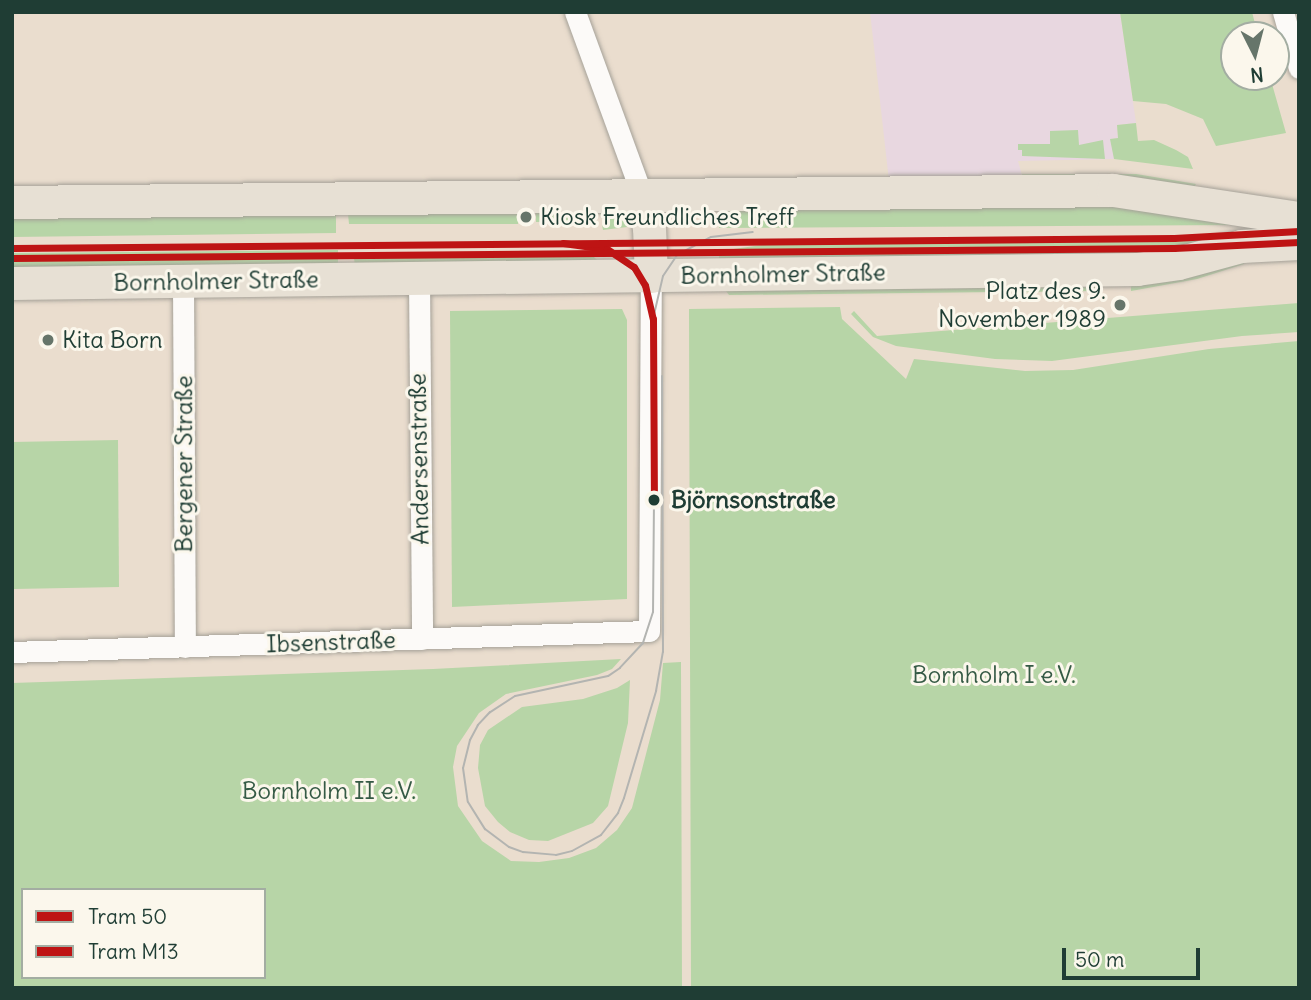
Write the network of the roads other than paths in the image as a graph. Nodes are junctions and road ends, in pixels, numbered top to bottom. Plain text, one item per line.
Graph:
1 (575, 12) edge
2 (1283, 12) edge
3 (1299, 68) edge
4 (642, 195) junction
5 (12, 202) edge
6 (1292, 230) edge
7 (651, 276) junction
8 (419, 279) junction
9 (183, 281) junction
10 (12, 283) edge
11 (422, 639) junction
12 (185, 647) junction
13 (12, 652) edge

1 - 4 street
2 - 3 street
4 - 5 main road, Bornholmer Straße
4 - 6 main road, Bornholmer Straße
4 - 7 main road
6 - 7 main road, Bornholmer Straße
7 - 8 main road, Bornholmer Straße
7 - 11 street, Ibsenstraße
8 - 9 main road, Bornholmer Straße
8 - 11 street, Andersenstraße
9 - 10 main road, Bornholmer Straße
9 - 12 street, Bergener Straße
11 - 12 street, Ibsenstraße
12 - 13 street, Ibsenstraße

